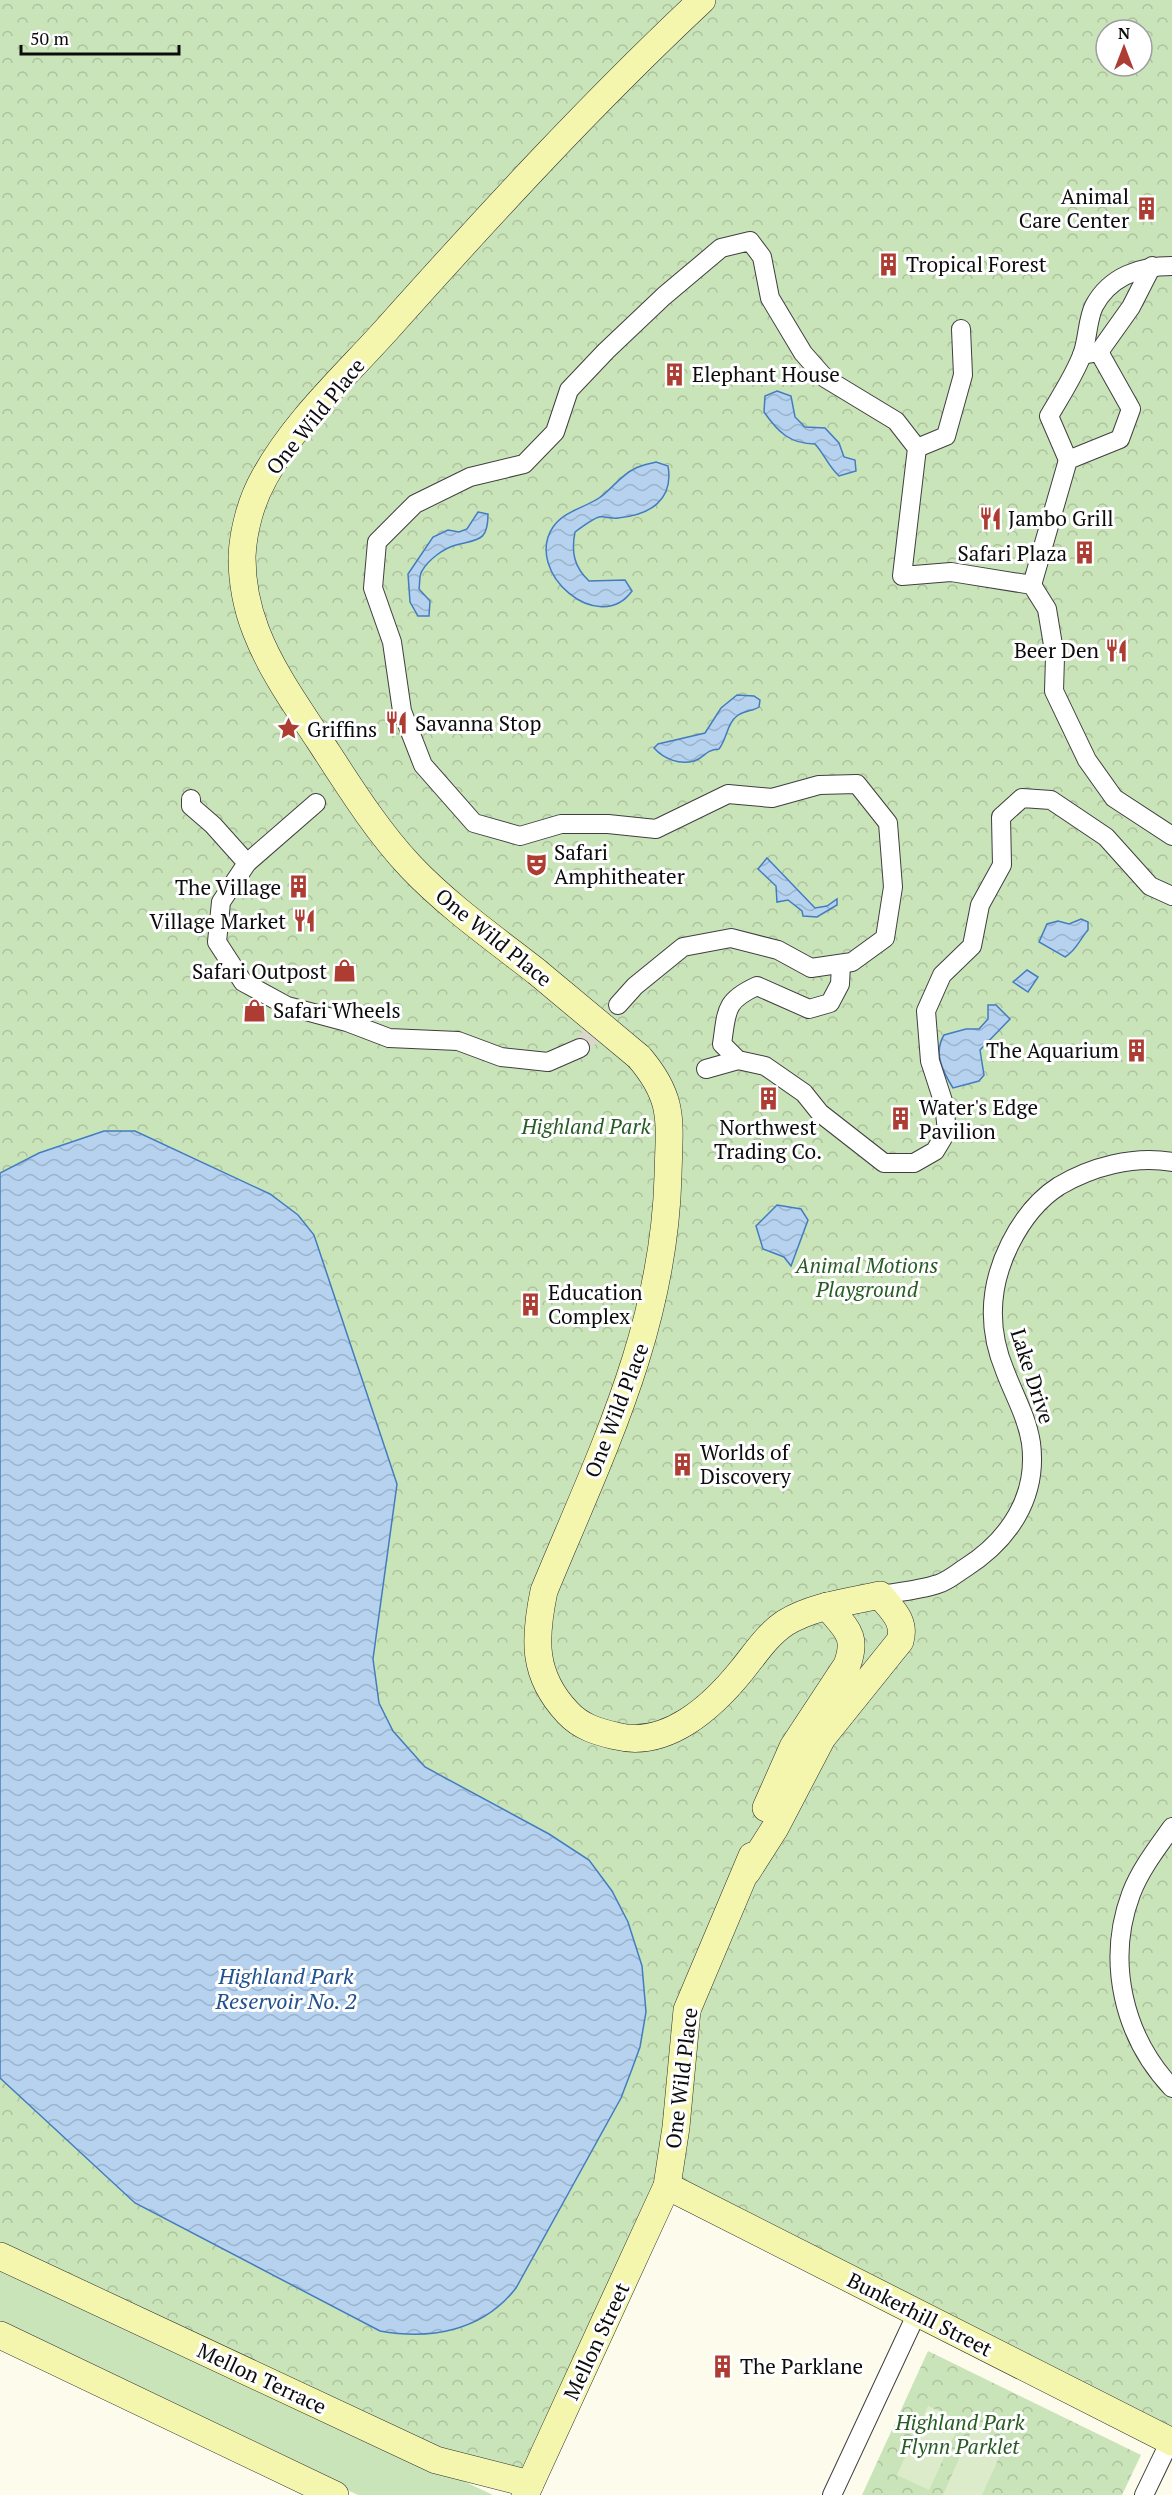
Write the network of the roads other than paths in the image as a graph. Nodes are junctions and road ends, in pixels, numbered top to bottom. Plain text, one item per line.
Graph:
1 (702, 0) edge
2 (1152, 266) junction
3 (1172, 266) edge
4 (961, 329) dead end
5 (1091, 354) junction
6 (916, 448) junction
7 (1068, 460) junction
8 (1032, 585) junction
9 (191, 799) dead end
10 (316, 803) dead end
11 (1172, 836) edge
12 (247, 863) junction
13 (1172, 896) edge
14 (841, 964) junction
15 (618, 1005) tunnel mouth
16 (580, 1048) tunnel mouth
17 (738, 1060) junction
18 (706, 1069) dead end
19 (1172, 1162) edge
20 (880, 1595) junction
21 (828, 1606) junction
22 (1172, 1827) edge
23 (747, 1872) junction
24 (1172, 2088) edge
25 (667, 2186) junction
26 (0, 2256) edge
27 (917, 2313) junction
28 (0, 2335) edge
29 (1171, 2441) edge
30 (528, 2489) edge
31 (335, 2495) edge
32 (832, 2495) edge
33 (1144, 2495) edge

1 - 21 main road, One Wild Place, bridge
2 - 3 street
2 - 5 street
2 - 5 street
4 - 6 street
5 - 7 street
5 - 7 street
6 - 8 street
6 - 14 street
7 - 8 street
8 - 11 street
9 - 12 street
10 - 12 street
12 - 16 street
13 - 17 street
14 - 15 street
14 - 17 street
17 - 18 street
19 - 20 street, Lake Drive
20 - 21 main road, One Wild Place
20 - 23 main road, One Wild Place
21 - 23 main road, One Wild Place
22 - 24 street
23 - 25 main road, One Wild Place
25 - 27 main road, Bunkerhill Street
25 - 30 main road, Mellon Street
26 - 30 main road, Mellon Terrace
27 - 29 main road, Bunkerhill Street
27 - 32 street
28 - 31 main road
29 - 33 street

